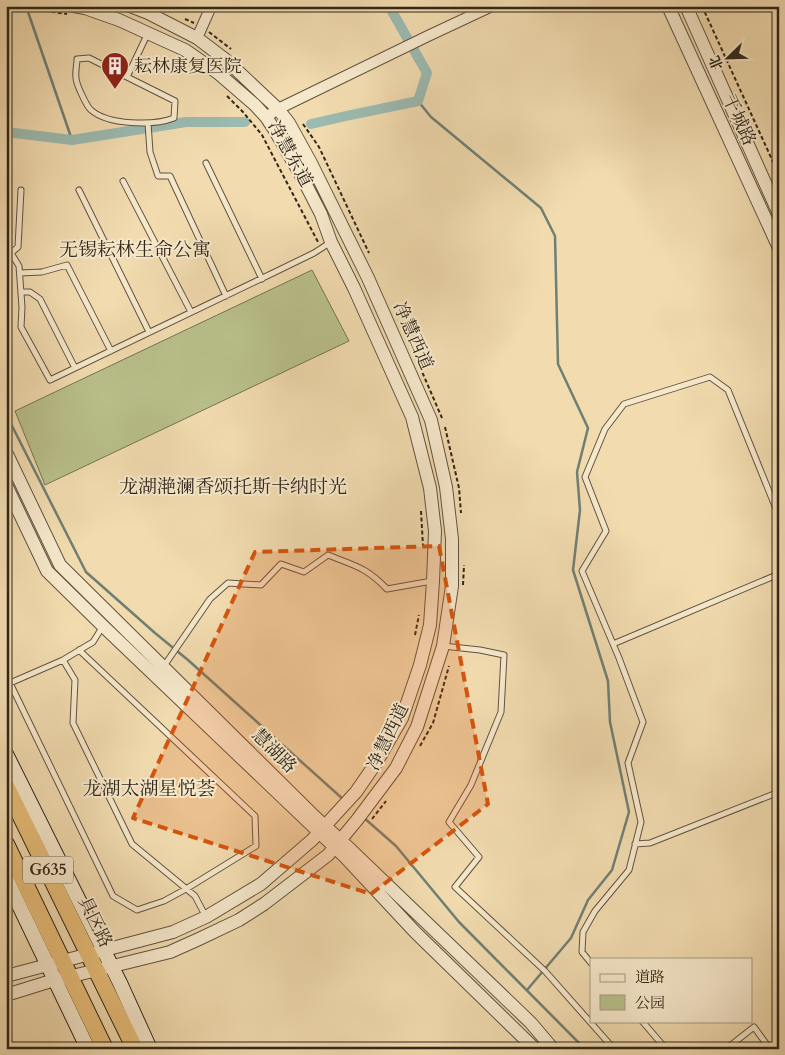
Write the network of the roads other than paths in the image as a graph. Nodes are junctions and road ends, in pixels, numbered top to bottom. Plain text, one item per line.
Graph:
1 (130, 6) edge
2 (209, 6) edge
3 (492, 6) edge
4 (668, 6) edge
5 (686, 6) edge
6 (69, 11) edge
7 (148, 33) junction
8 (197, 38) junction
9 (127, 77) junction
10 (278, 109) junction
11 (266, 117) junction
12 (148, 124) junction
13 (206, 162) dead end
14 (123, 181) dead end
15 (21, 190) dead end
16 (79, 190) dead end
17 (779, 214) edge
18 (326, 245) junction
19 (779, 248) edge
20 (9, 254) edge
21 (20, 273) junction
22 (368, 278) joint
23 (262, 279) junction
24 (354, 288) joint
25 (21, 292) junction
26 (226, 296) junction
27 (191, 312) junction
28 (149, 332) junction
29 (111, 350) junction
30 (75, 368) junction
31 (6, 452) edge
32 (6, 485) edge
33 (779, 516) edge
34 (779, 574) edge
35 (434, 581) junction
36 (103, 626) junction
37 (613, 644) junction
38 (443, 646) junction
39 (79, 650) junction
40 (63, 660) junction
41 (164, 666) junction
42 (6, 754) edge
43 (6, 786) edge
44 (779, 792) edge
45 (322, 830) junction
46 (6, 844) edge
47 (338, 844) junction
48 (635, 844) junction
49 (6, 878) edge
50 (186, 889) junction
51 (206, 917) junction
52 (96, 953) junction
53 (590, 962) edge
54 (56, 963) junction
55 (104, 969) junction
56 (6, 976) edge
57 (63, 978) junction
58 (6, 995) edge
59 (590, 1022) edge
60 (590, 1022) edge
61 (643, 1022) edge
62 (88, 1049) edge
63 (105, 1049) edge
64 (135, 1049) edge
65 (150, 1049) edge
66 (534, 1049) edge
67 (553, 1049) edge
68 (614, 1049) edge
69 (666, 1049) edge
70 (726, 1049) edge
71 (770, 1049) edge

1 - 8 street, 净慧东道
2 - 8 street
3 - 10 street
4 - 19 street, 干城路
5 - 17 street, 干城路
6 - 7 street, 净慧东道
7 - 9 lane
7 - 11 street, 净慧东道
8 - 10 street, 净慧东道
9 - 12 lane
9 - 12 lane
10 - 11 street
10 - 22 street, 净慧东道
11 - 18 street, 净慧东道
12 - 26 lane
13 - 23 lane
14 - 27 lane
15 - 20 lane
16 - 28 lane
18 - 23 lane
18 - 24 street, 净慧东道
20 - 21 lane
21 - 25 lane
21 - 29 lane
22 - 38 street, 净慧西道
23 - 26 lane
24 - 35 street, 净慧西道
25 - 30 lane
25 - 30 lane
26 - 27 lane
27 - 28 lane
28 - 29 lane
29 - 30 lane
31 - 41 street, 慧湖路
32 - 36 street, 慧湖路
33 - 37 lane
34 - 37 lane
35 - 41 lane
35 - 45 street, 净慧西道
36 - 39 lane
36 - 45 street, 慧湖路
37 - 48 lane
38 - 47 street, 净慧西道
38 - 59 lane
39 - 40 lane
39 - 50 lane
40 - 50 lane
40 - 50 lane
41 - 45 street, 慧湖路
42 - 52 main road
43 - 52 highway, 具区路 / G635
44 - 48 lane
45 - 47 street, 慧湖路
45 - 51 street, 净慧西道
46 - 54 highway, G635
47 - 55 street, 净慧西道
47 - 66 street, 慧湖路
47 - 67 street, 慧湖路
48 - 53 lane
49 - 54 main road
50 - 51 lane
51 - 52 street, 净慧西道
52 - 54 street, 净慧西道
52 - 55 highway, 具区路 / G635
54 - 56 street, 净慧西道
54 - 57 highway, G635
55 - 57 street, 净慧西道
55 - 64 highway, 具区路 / G635
55 - 65 main road
57 - 58 street, 净慧西道
57 - 62 main road
57 - 63 highway, G635
60 - 68 lane
61 - 69 lane
70 - 71 lane

